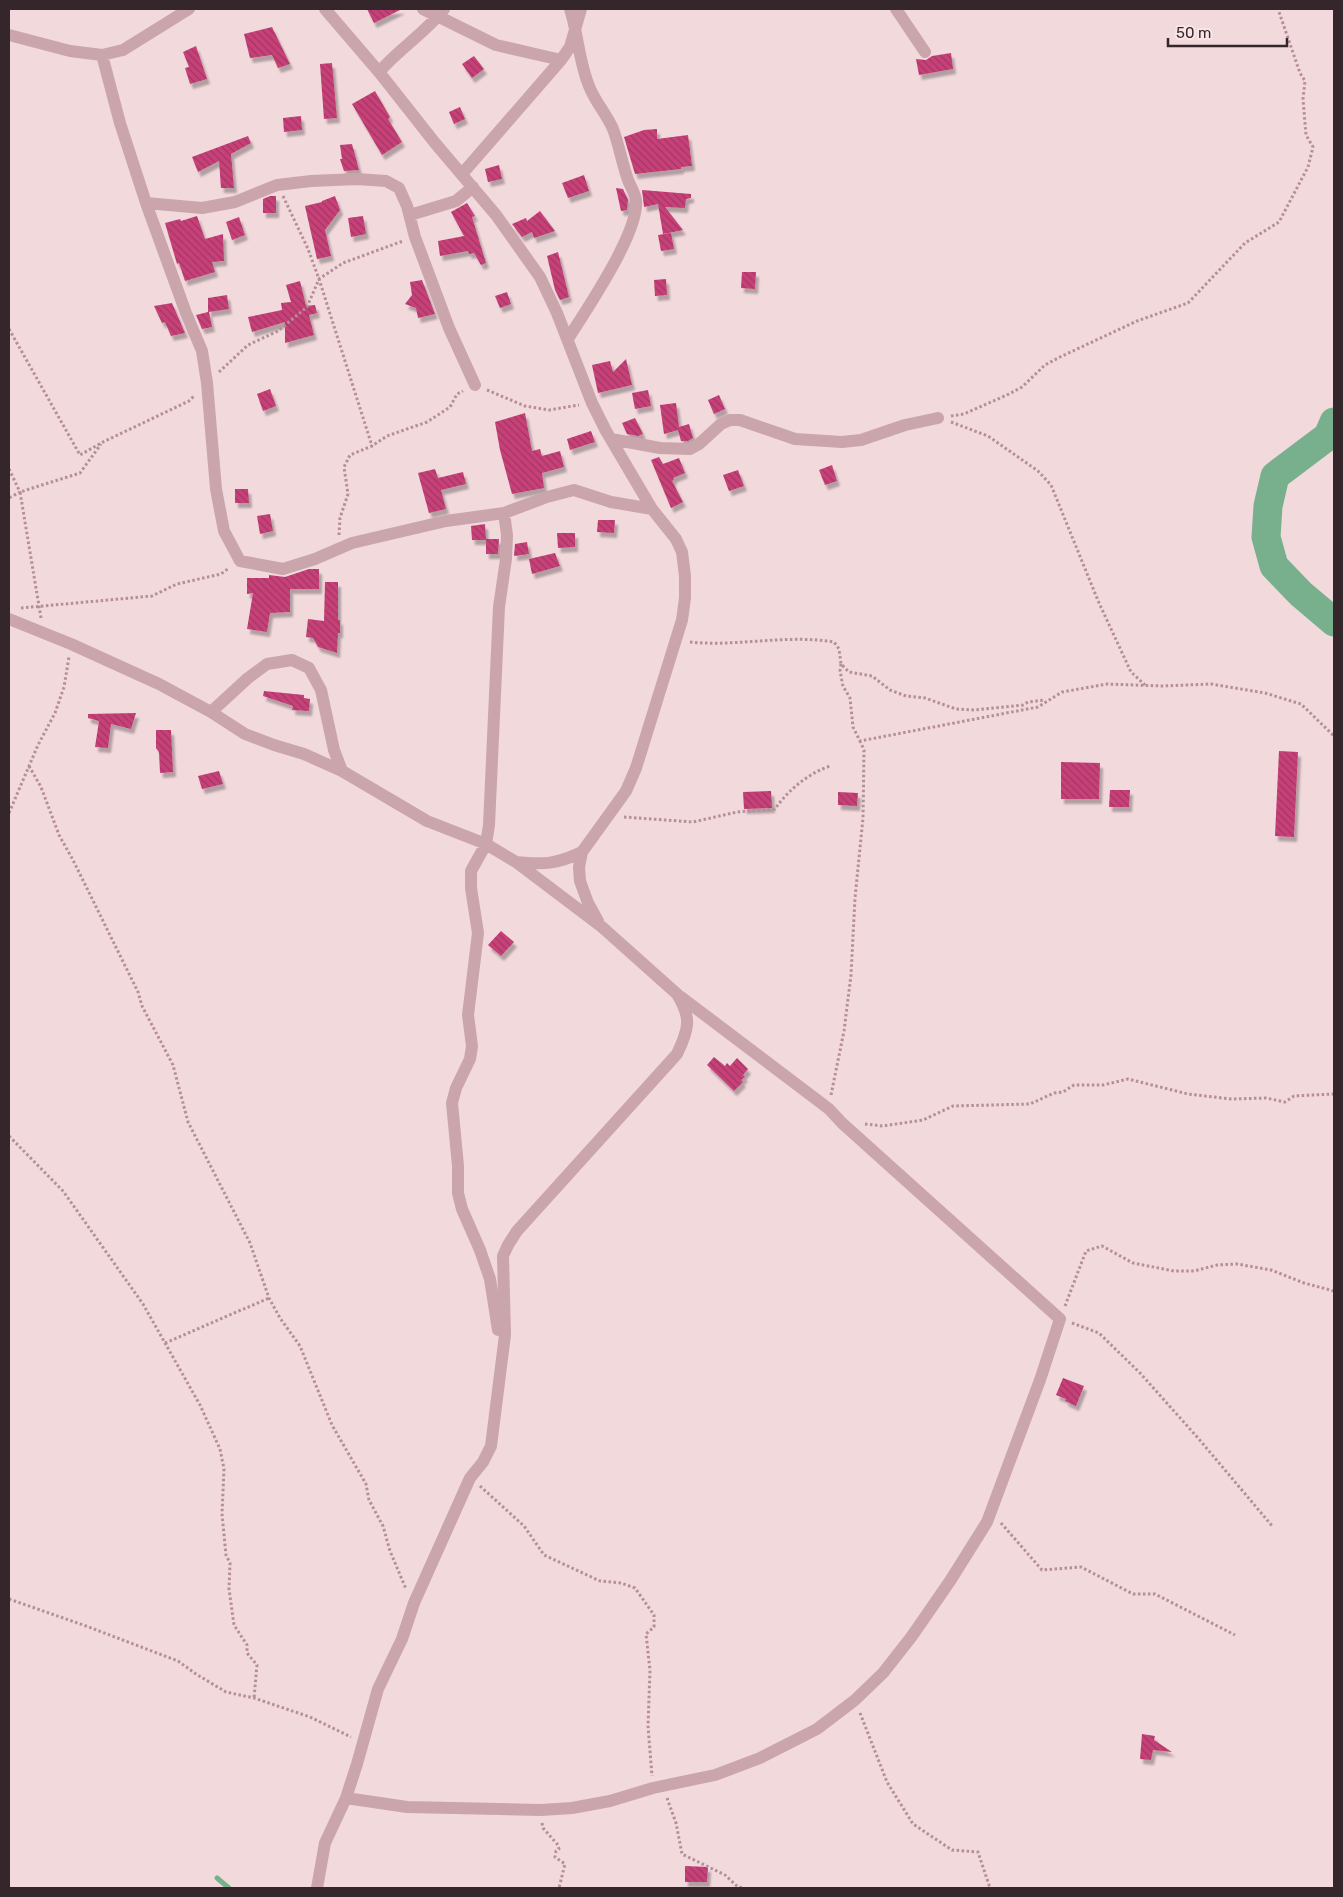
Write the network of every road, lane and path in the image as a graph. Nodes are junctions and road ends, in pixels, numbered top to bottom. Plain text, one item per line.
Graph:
1 (189, 9) edge
2 (325, 9) edge
3 (424, 9) edge
4 (570, 9) edge
5 (581, 9) edge
6 (896, 9) edge
7 (1278, 9) edge
8 (441, 13) edge
9 (577, 30) junction
10 (9, 35) edge
11 (925, 52) dead end
12 (102, 56) junction
13 (562, 60) junction
14 (379, 72) junction
15 (462, 174) junction
16 (277, 185) junction
17 (473, 188) junction
18 (146, 203) junction
19 (410, 215) junction
20 (568, 339) junction
21 (475, 385) junction
22 (592, 403) junction
23 (938, 418) junction
24 (611, 439) junction
25 (103, 442) dead end
26 (372, 446) junction
27 (9, 469) edge
28 (20, 492) junction
29 (9, 498) edge
30 (652, 509) junction
31 (504, 513) junction
32 (339, 548) junction
33 (240, 561) junction
34 (40, 607) junction
35 (16, 608) dead end
36 (9, 619) edge
37 (44, 633) junction
38 (677, 641) junction
39 (71, 644) junction
40 (841, 664) junction
41 (1145, 685) junction
42 (1048, 700) junction
43 (210, 712) junction
44 (1334, 736) edge
45 (860, 741) junction
46 (28, 766) junction
47 (830, 766) dead end
48 (342, 771) junction
49 (9, 814) edge
50 (609, 815) junction
51 (486, 844) junction
52 (582, 852) junction
53 (516, 862) junction
54 (602, 927) junction
55 (677, 994) junction
56 (1334, 1094) edge
57 (829, 1109) junction
58 (842, 1123) junction
59 (9, 1136) edge
60 (1334, 1291) edge
61 (270, 1298) junction
62 (1060, 1319) junction
63 (165, 1343) junction
64 (502, 1355) junction
65 (470, 1478) junction
66 (991, 1511) junction
67 (1273, 1527) dead end
68 (9, 1599) edge
69 (414, 1603) junction
70 (1235, 1635) dead end
71 (254, 1698) junction
72 (855, 1700) junction
73 (363, 1742) junction
74 (658, 1787) junction
75 (346, 1798) junction
76 (541, 1810) junction
77 (318, 1888) edge
78 (559, 1888) edge
79 (743, 1888) edge
80 (990, 1888) edge

1 - 12 street
2 - 14 street
3 - 8 street
4 - 9 street
5 - 9 street
6 - 11 street
7 - 23 path
8 - 13 street
8 - 14 street
9 - 13 street
9 - 20 street
10 - 12 street
12 - 18 street
13 - 15 street
14 - 15 street
15 - 17 street
16 - 18 street
16 - 19 street
16 - 26 path
17 - 19 street
17 - 20 street
18 - 33 street
19 - 21 street
20 - 22 street
21 - 22 path
21 - 26 path
22 - 24 street
23 - 24 street
23 - 41 path
24 - 30 street
25 - 28 path
26 - 32 path
27 - 28 path
28 - 29 path
28 - 34 path
30 - 31 street
30 - 38 street
31 - 32 street
31 - 51 street
32 - 33 street
33 - 34 path
34 - 35 path
34 - 37 path
36 - 37 street
37 - 39 street
38 - 40 path
38 - 50 street
39 - 43 street
39 - 46 path
40 - 42 path
40 - 45 path
41 - 42 path
41 - 44 path
42 - 45 path
43 - 48 street
43 - 48 street
45 - 57 path
46 - 49 path
46 - 61 path
47 - 50 path
48 - 51 street
50 - 52 street
51 - 53 street
51 - 64 street
52 - 53 street
52 - 54 street
53 - 54 street
54 - 55 street
55 - 57 street
55 - 64 street
56 - 58 path
57 - 58 street
58 - 62 street
59 - 63 path
60 - 62 path
61 - 63 path
61 - 69 path
62 - 66 street
62 - 67 path
63 - 71 path
64 - 65 street
65 - 69 street
65 - 74 path
66 - 70 path
66 - 72 street
68 - 71 path
69 - 73 street
71 - 73 path
72 - 74 street
72 - 80 path
73 - 75 street
74 - 76 street
74 - 79 path
75 - 76 street
75 - 77 street
76 - 78 path

